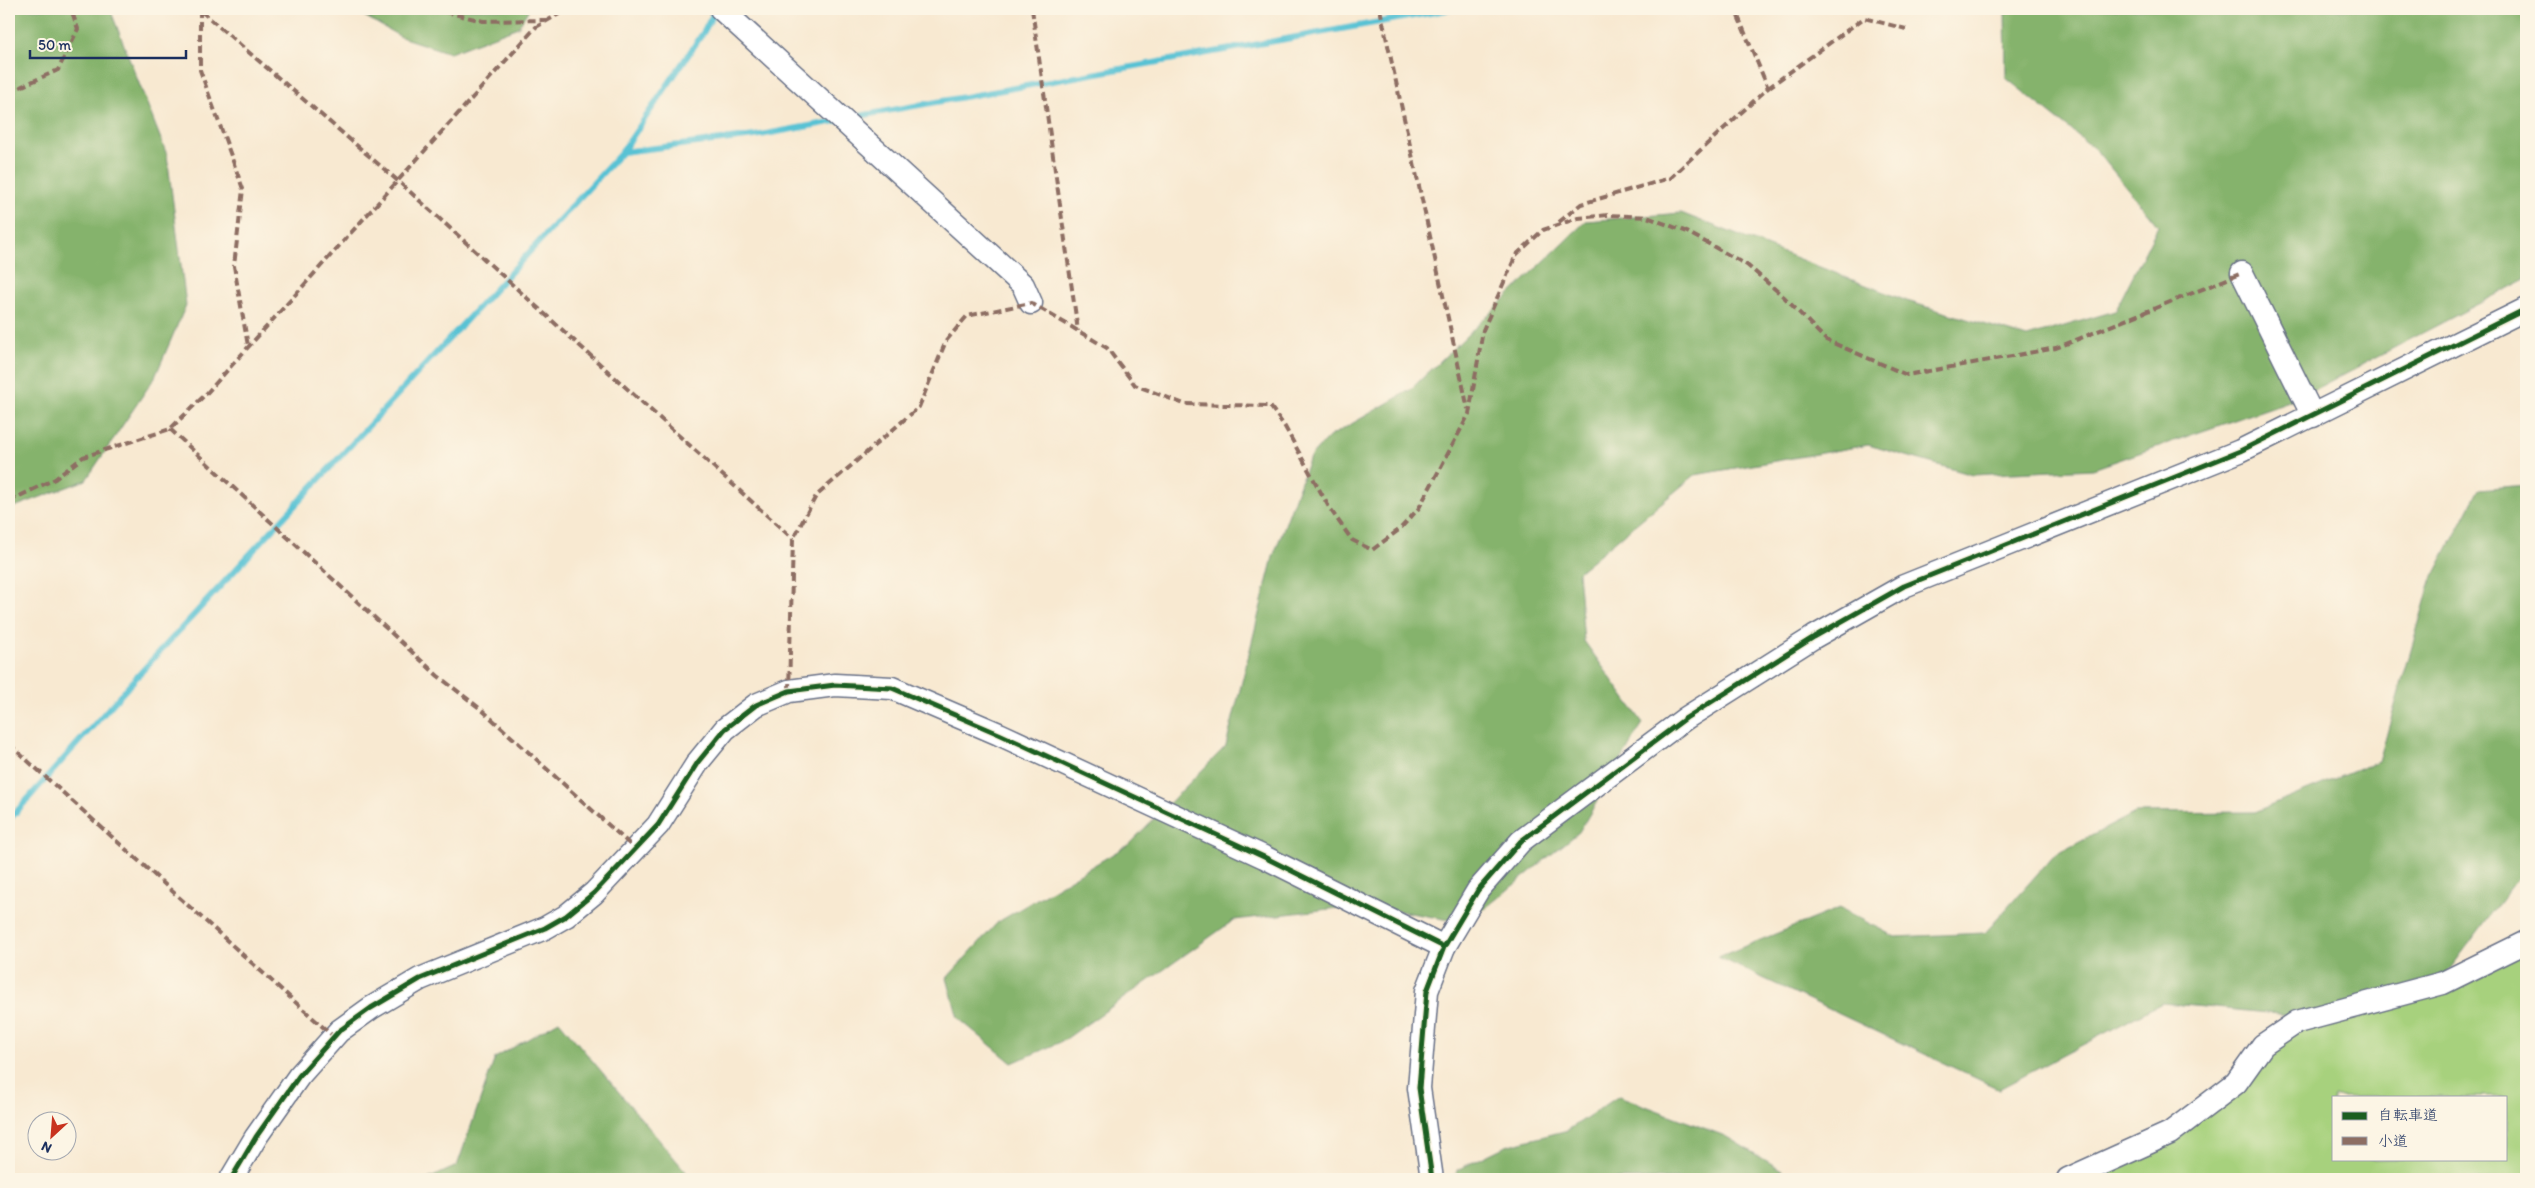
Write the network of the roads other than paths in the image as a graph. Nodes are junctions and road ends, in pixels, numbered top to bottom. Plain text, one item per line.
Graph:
1 (721, 9) edge
2 (2242, 273) dead end
3 (1031, 303) dead end
4 (2526, 309) edge
5 (2313, 416) junction
6 (2526, 942) edge
7 (1444, 947) junction
8 (231, 1179) edge
9 (1432, 1179) edge
10 (2068, 1179) edge

1 - 3 street
2 - 5 street
4 - 5 street
5 - 7 street
6 - 10 street
7 - 8 street
7 - 9 street

